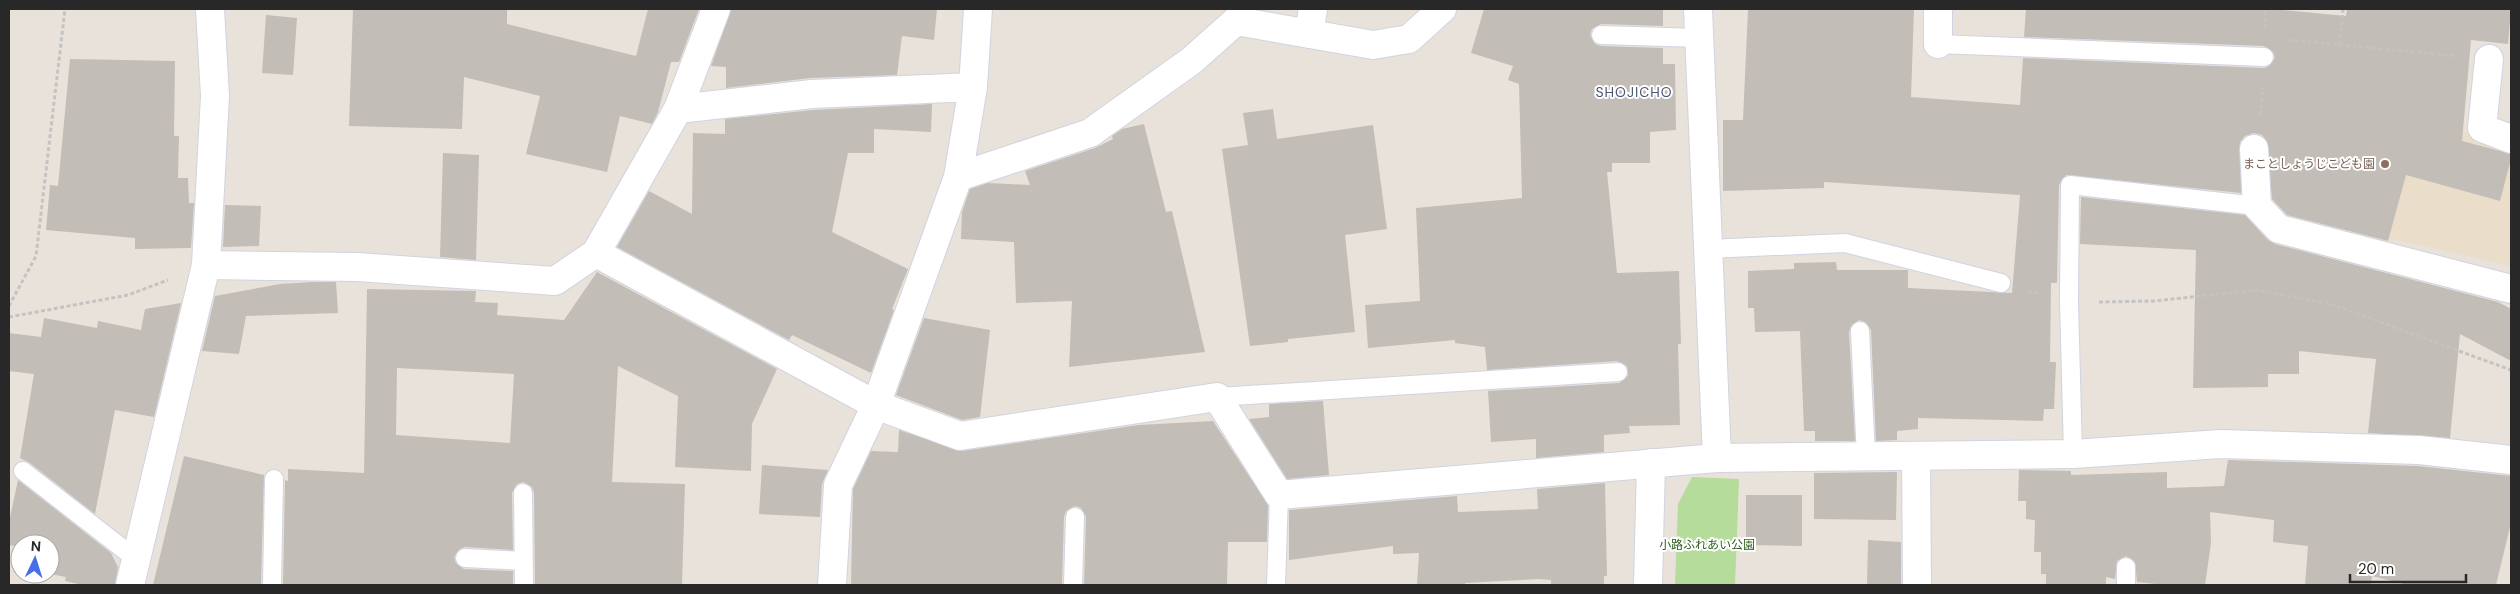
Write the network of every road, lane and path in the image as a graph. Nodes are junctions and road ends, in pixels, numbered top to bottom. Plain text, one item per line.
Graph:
1 (65, 9) edge
2 (210, 9) edge
3 (716, 9) edge
4 (978, 9) edge
5 (1442, 9) edge
6 (1698, 9) edge
7 (1938, 9) edge
8 (2343, 9) edge
9 (1311, 22) edge
10 (1601, 35) dead end
11 (1699, 38) junction
12 (2284, 40) dead end
13 (1938, 44) joint
14 (2340, 45) junction
15 (2264, 57) dead end
16 (2489, 59) joint
17 (973, 88) junction
18 (678, 109) junction
19 (2511, 139) edge
20 (2254, 149) dead end
21 (958, 177) junction
22 (2257, 206) junction
23 (1708, 249) junction
24 (596, 253) junction
25 (206, 265) junction
26 (2001, 283) joint
27 (2511, 289) edge
28 (2069, 302) junction
29 (9, 306) edge
30 (9, 317) edge
31 (1860, 330) dead end
32 (2511, 370) edge
33 (1618, 372) dead end
34 (1217, 397) junction
35 (876, 405) junction
36 (2073, 454) junction
37 (1866, 457) junction
38 (1916, 457) junction
39 (1717, 458) junction
40 (2511, 460) edge
41 (1651, 464) junction
42 (23, 471) dead end
43 (274, 479) dead end
44 (523, 494) dead end
45 (1278, 495) junction
46 (1075, 517) dead end
47 (465, 558) dead end
48 (136, 559) junction
49 (524, 560) junction
50 (2126, 567) dead end
51 (130, 585) edge
52 (272, 585) edge
53 (524, 585) edge
54 (832, 585) edge
55 (1072, 585) edge
56 (1276, 585) edge
57 (1648, 585) edge
58 (1918, 585) edge
59 (2126, 585) edge

1 - 29 path
2 - 25 street
3 - 18 street
4 - 17 street
5 - 9 street
6 - 11 street
7 - 13 street
8 - 14 path
9 - 21 street
10 - 11 lane
11 - 23 street
12 - 14 path
13 - 15 lane
14 - 16 path
16 - 19 street
17 - 18 street
17 - 21 street
18 - 24 street
20 - 22 street
21 - 35 street
22 - 27 street
22 - 28 lane
23 - 26 lane
23 - 39 street
24 - 25 street
24 - 35 street
25 - 30 path
25 - 48 street
26 - 28 path
28 - 32 path
28 - 36 lane
31 - 37 lane
33 - 34 lane
34 - 35 street
34 - 45 street
35 - 54 street
36 - 38 street
36 - 40 street
37 - 38 street
37 - 39 street
38 - 58 street
39 - 41 street
41 - 45 street
41 - 57 street
42 - 48 lane
43 - 52 lane
44 - 49 lane
45 - 56 lane
46 - 55 lane
47 - 49 lane
48 - 51 street
49 - 53 lane
50 - 59 lane

